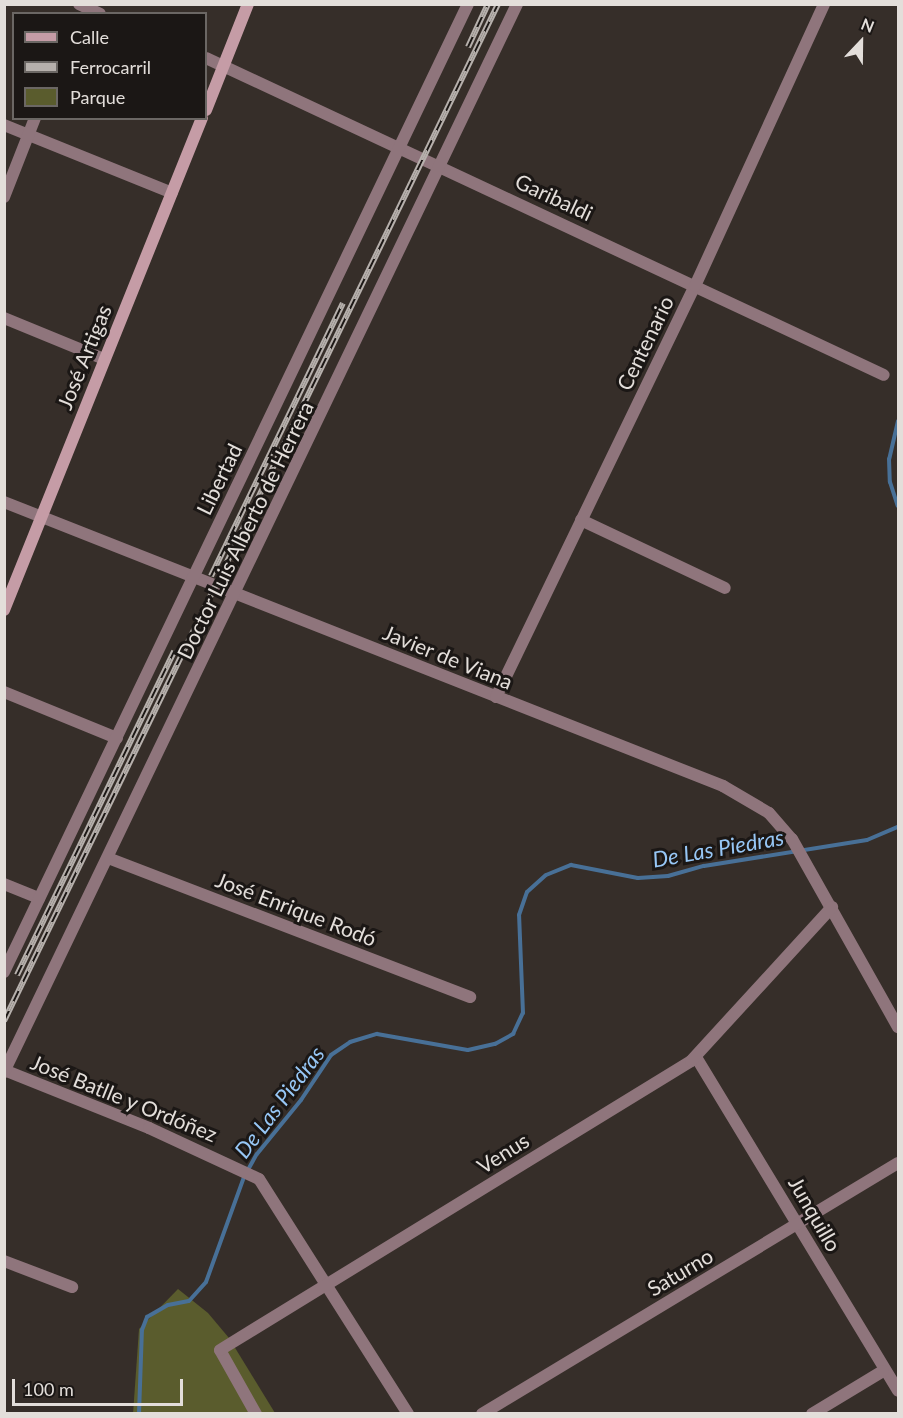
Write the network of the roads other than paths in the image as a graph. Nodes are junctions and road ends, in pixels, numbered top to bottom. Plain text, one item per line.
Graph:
1 (248, 4) edge
2 (468, 4) edge
3 (517, 4) edge
4 (824, 4) edge
5 (80, 5) edge
6 (96, 12) edge
7 (207, 58) edge
8 (224, 65) junction
9 (207, 108) edge
10 (34, 120) edge
11 (201, 120) edge
12 (4, 125) edge
13 (29, 135) junction
14 (402, 147) junction
15 (438, 164) junction
16 (172, 193) junction
17 (4, 197) edge
18 (695, 286) junction
19 (4, 318) edge
20 (104, 359) junction
21 (884, 375) dead end
22 (4, 501) edge
23 (42, 517) junction
24 (581, 520) junction
25 (193, 576) junction
26 (725, 588) dead end
27 (235, 594) junction
28 (4, 610) edge
29 (4, 692) edge
30 (496, 697) junction
31 (117, 738) junction
32 (108, 858) junction
33 (4, 884) edge
34 (39, 898) junction
35 (832, 907) junction
36 (4, 972) edge
37 (470, 997) dead end
38 (898, 1028) edge
39 (696, 1057) junction
40 (5, 1071) edge
41 (898, 1163) edge
42 (799, 1223) junction
43 (4, 1261) edge
44 (329, 1283) junction
45 (72, 1287) dead end
46 (883, 1371) junction
47 (898, 1391) edge
48 (256, 1413) edge
49 (408, 1413) edge
50 (482, 1413) edge
51 (812, 1413) edge

1 - 8 street
2 - 14 street, Libertad
3 - 15 street, Doctor Luis Alberto de Herrera
4 - 18 street, Centenario
5 - 6 street
7 - 8 street, Garibaldi
8 - 9 street
8 - 14 street, Garibaldi
10 - 13 street
11 - 16 street, José Artigas
12 - 13 street
13 - 16 street
13 - 17 street
14 - 15 street, Garibaldi
14 - 25 street, Libertad
15 - 18 street, Garibaldi
15 - 27 street, Doctor Luis Alberto de Herrera
16 - 20 street, José Artigas
18 - 21 street, Garibaldi
18 - 24 street, Centenario
19 - 20 street
20 - 23 street, José Artigas
22 - 23 street, Javier de Viana
23 - 25 street, Javier de Viana
23 - 28 street, José Artigas
24 - 26 street
24 - 30 street, Centenario
25 - 27 street, Javier de Viana
25 - 31 street, Libertad
27 - 30 street, Javier de Viana
27 - 32 street, Doctor Luis Alberto de Herrera
29 - 31 street
30 - 35 street, Javier de Viana
31 - 34 street, Libertad
32 - 37 street, José Enrique Rodó
32 - 40 street, Doctor Luis Alberto de Herrera
33 - 34 street
34 - 36 street, Libertad
35 - 38 street, Javier de Viana
35 - 39 street, Venus
39 - 42 street, Junquillo
39 - 44 street, Venus
40 - 44 street, José Batlle y Ordóñez
41 - 42 street, Saturno
42 - 46 street, Junquillo
42 - 50 street, Saturno
43 - 45 street
44 - 48 street, Venus
44 - 49 street
46 - 47 street, Junquillo
46 - 51 street

